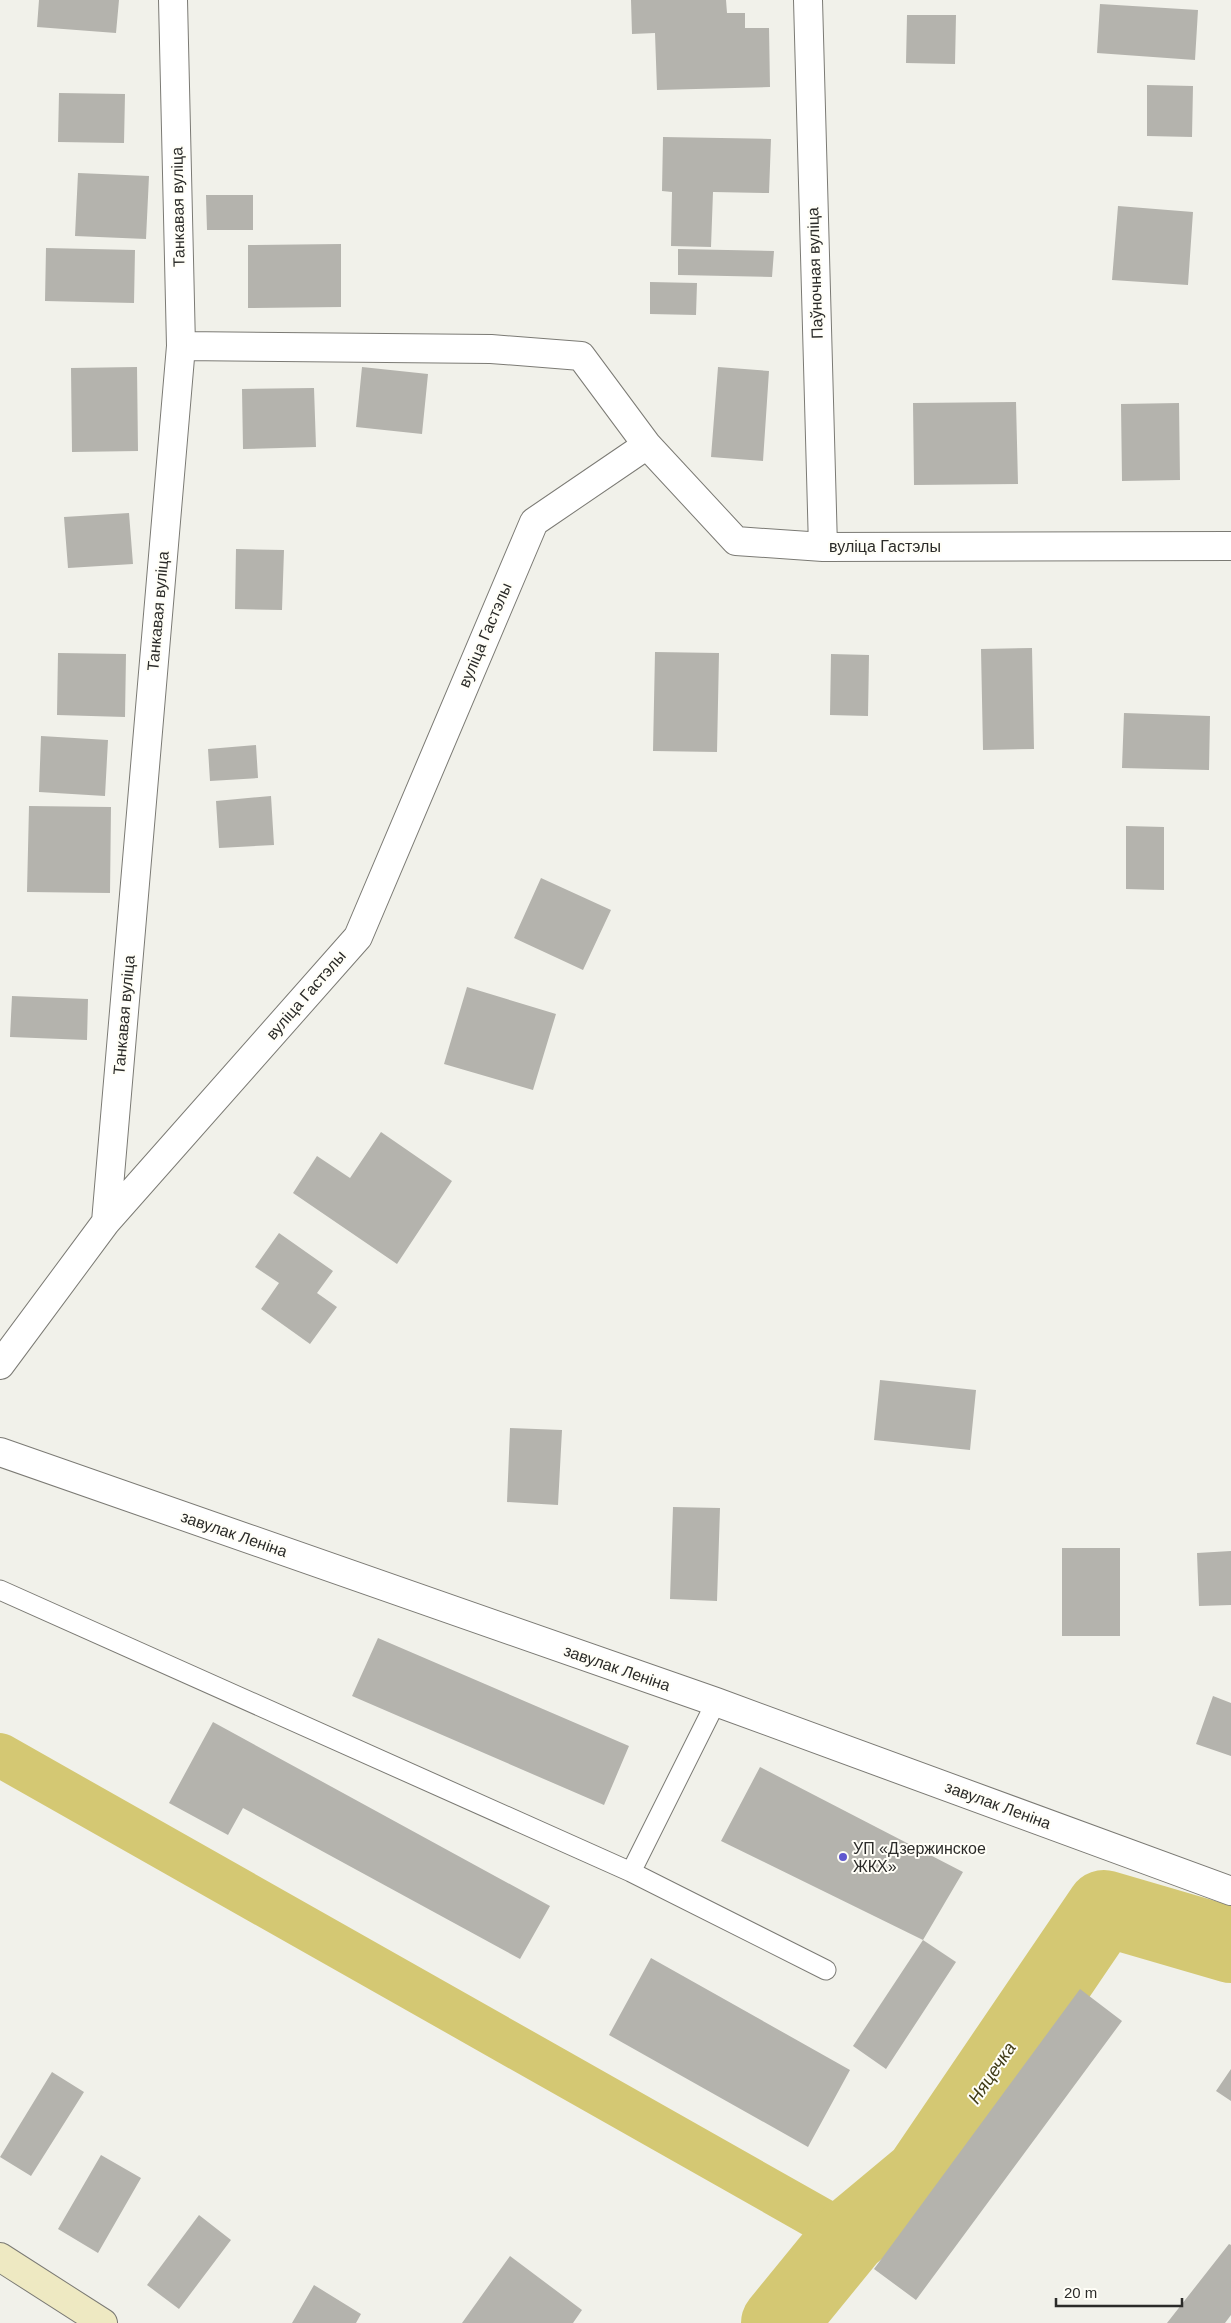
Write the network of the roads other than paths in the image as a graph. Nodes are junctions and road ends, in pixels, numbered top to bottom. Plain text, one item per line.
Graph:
1 (173, 0) edge
2 (808, 0) edge
3 (181, 346) junction
4 (647, 445) junction
5 (822, 546) junction
6 (1231, 546) edge
7 (106, 1222) junction
8 (0, 1365) edge
9 (0, 1452) edge
10 (0, 1590) edge
11 (716, 1702) junction
12 (631, 1872) junction
13 (1231, 1890) edge
14 (826, 1970) dead end
15 (0, 2257) edge
16 (103, 2323) edge

1 - 3 street, Танкавая вуліца
2 - 5 street, Паўночная вуліца
3 - 4 street
3 - 7 street, Танкавая вуліца
4 - 5 street, вуліца Гастэлы
4 - 7 street, вуліца Гастэлы
5 - 6 street, вуліца Гастэлы
7 - 8 street, вуліца Гастэлы
9 - 11 street, завулак Леніна
10 - 12 lane
11 - 12 lane
11 - 13 street, завулак Леніна
12 - 14 lane
15 - 16 street

